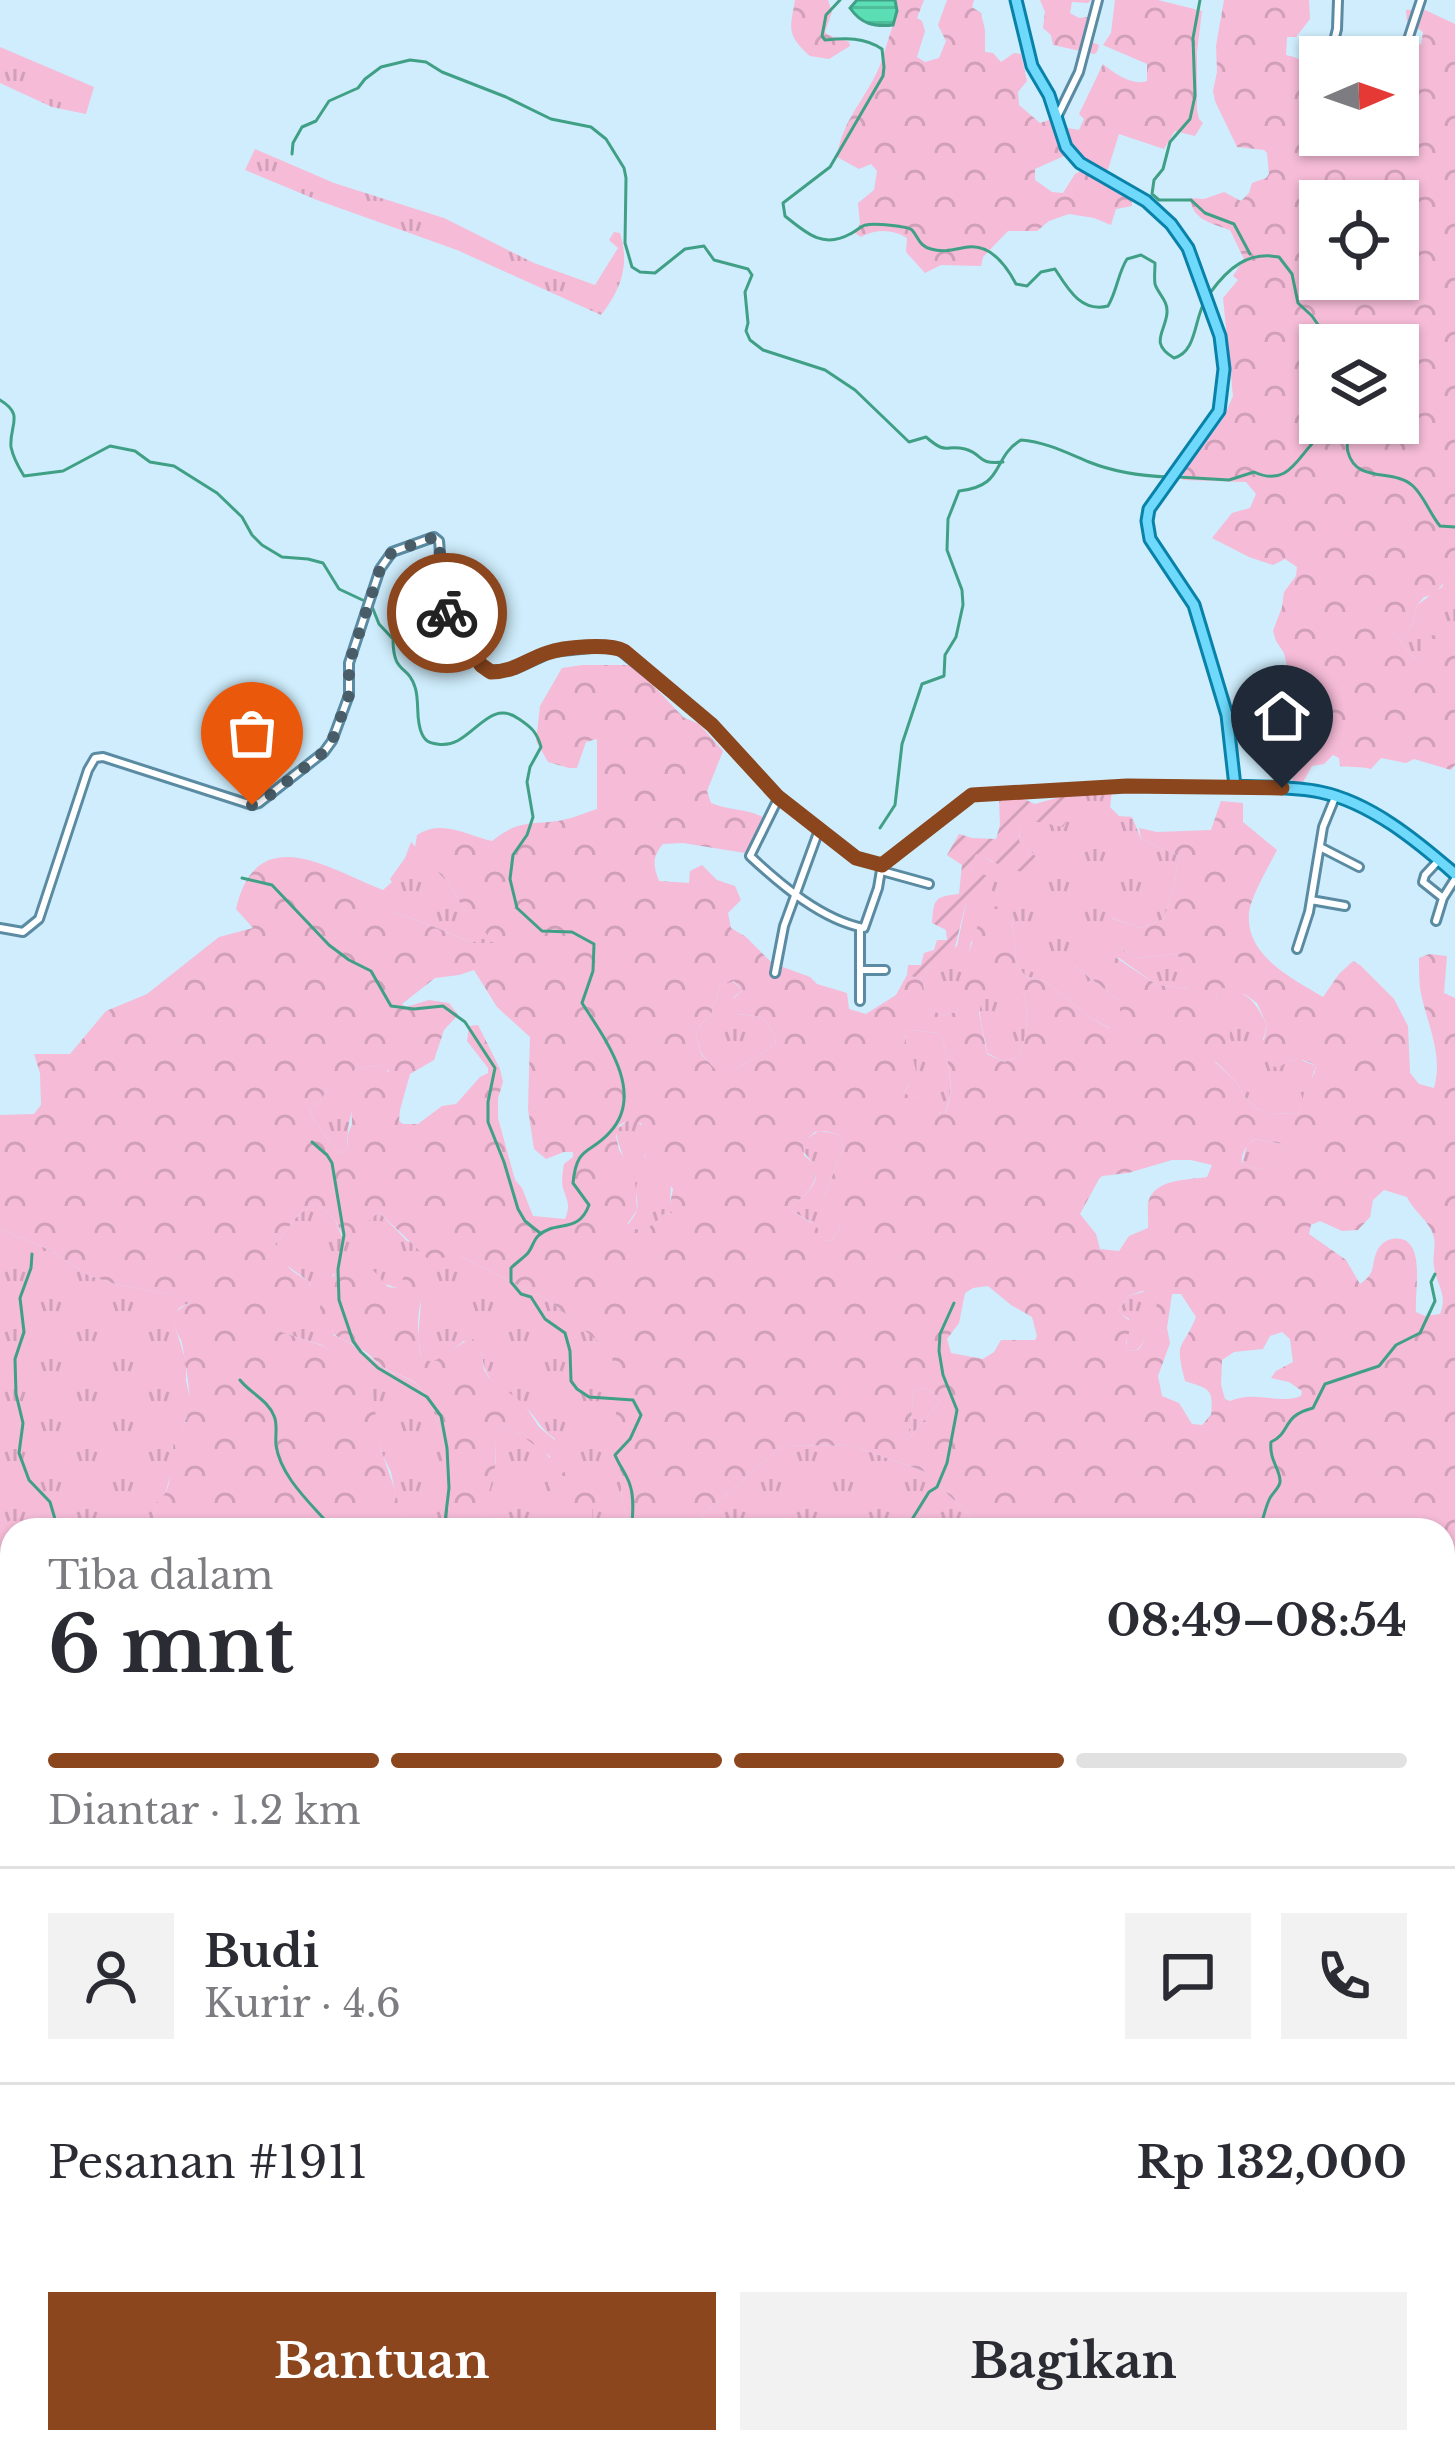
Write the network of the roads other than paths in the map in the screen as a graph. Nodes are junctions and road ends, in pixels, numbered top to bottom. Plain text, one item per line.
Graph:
1 (1016, 0) edge
2 (1098, 0) edge
3 (1337, 0) edge
4 (1421, 0) edge
5 (1335, 36) edge
6 (1409, 36) edge
7 (1055, 119) junction
8 (1235, 786) junction
9 (1336, 796) junction
10 (778, 797) junction
11 (819, 830) junction
12 (1320, 848) junction
13 (1439, 860) junction
14 (1359, 867) dead end
15 (882, 868) junction
16 (1455, 877) edge
17 (929, 884) dead end
18 (796, 895) junction
19 (1443, 898) junction
20 (1311, 900) junction
21 (1345, 906) dead end
22 (1436, 921) dead end
23 (0, 928) edge
24 (860, 928) junction
25 (1297, 949) dead end
26 (860, 970) junction
27 (885, 970) dead end
28 (775, 973) dead end
29 (860, 1001) dead end

1 - 7 main road
2 - 7 street
3 - 5 street
4 - 6 street
7 - 8 main road
8 - 9 main road
8 - 15 street
9 - 12 street
9 - 13 main road
10 - 11 street
10 - 18 street
10 - 23 street
11 - 15 street
11 - 18 street
12 - 14 street
12 - 20 street
13 - 16 main road
13 - 19 street
15 - 17 street
15 - 24 street
16 - 19 street
18 - 24 street
18 - 28 street
19 - 22 street
20 - 21 street
20 - 25 street
24 - 26 street
26 - 27 street
26 - 29 street

